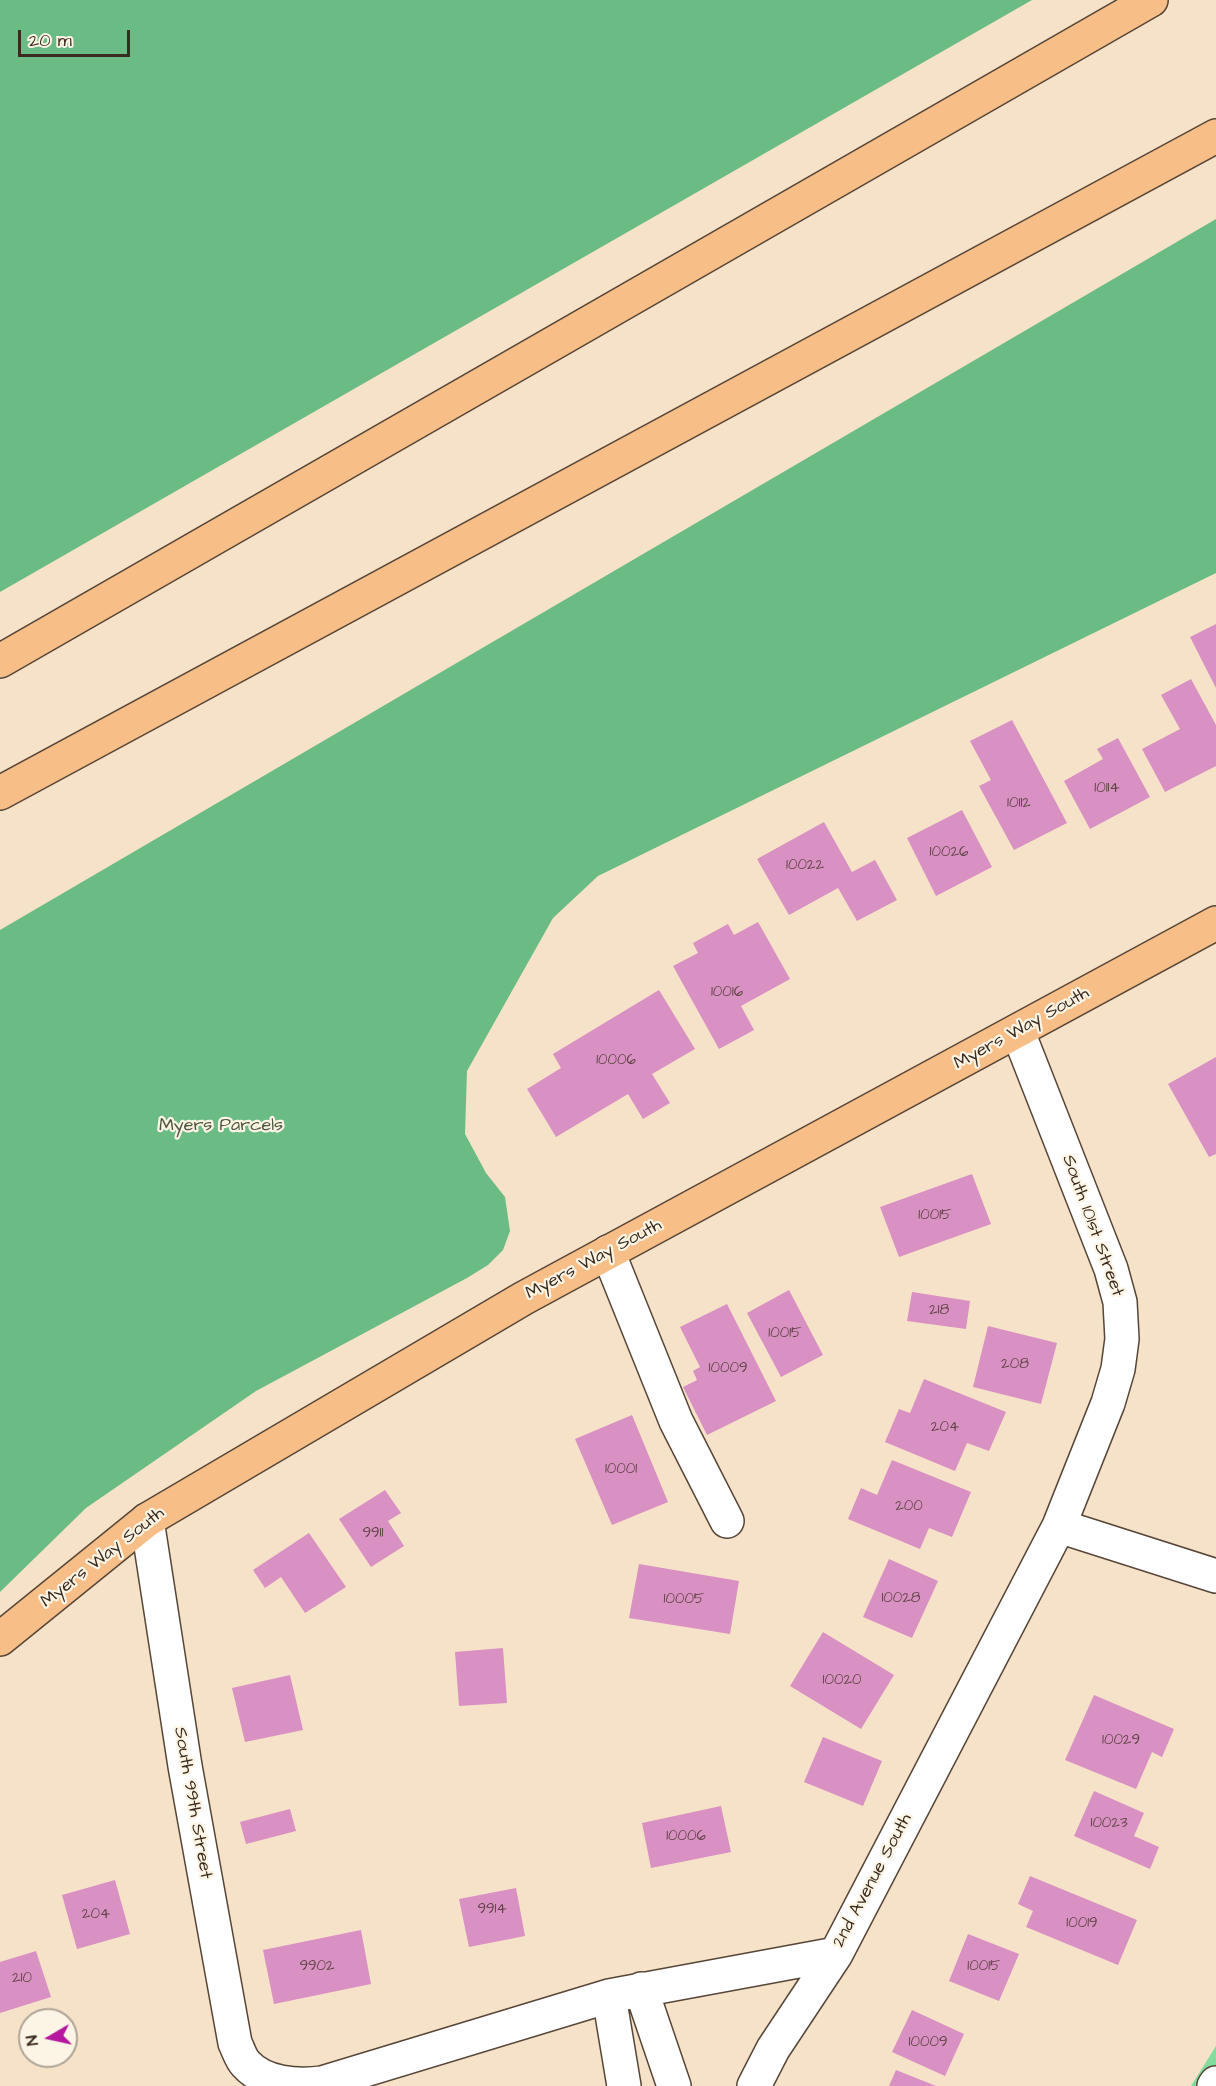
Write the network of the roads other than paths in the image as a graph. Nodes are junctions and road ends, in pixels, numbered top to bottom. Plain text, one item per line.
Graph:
1 (1151, 0) edge
2 (1216, 136) edge
3 (0, 660) edge
4 (0, 793) edge
5 (1216, 923) edge
6 (1018, 1032) junction
7 (608, 1252) junction
8 (147, 1520) junction
9 (727, 1521) dead end
10 (1059, 1526) junction
11 (1216, 1576) edge
12 (0, 1639) edge
13 (836, 1954) junction
14 (641, 1989) junction
15 (609, 1996) junction
16 (263, 2075) joint
17 (624, 2086) edge
18 (674, 2086) edge
19 (754, 2086) edge

1 - 3 main road
2 - 4 main road
5 - 6 main road, Myers Way South
6 - 7 main road, Myers Way South
6 - 10 street, South 101st Street
7 - 8 main road, Myers Way South
7 - 9 street
8 - 12 main road, Myers Way South
8 - 16 street, South 99th Street
10 - 11 street
10 - 13 street, 2nd Avenue South
13 - 14 street, 2nd Avenue South
13 - 19 street
14 - 15 street, 2nd Avenue South
14 - 18 street
15 - 16 street, 2nd Avenue South
15 - 17 street

